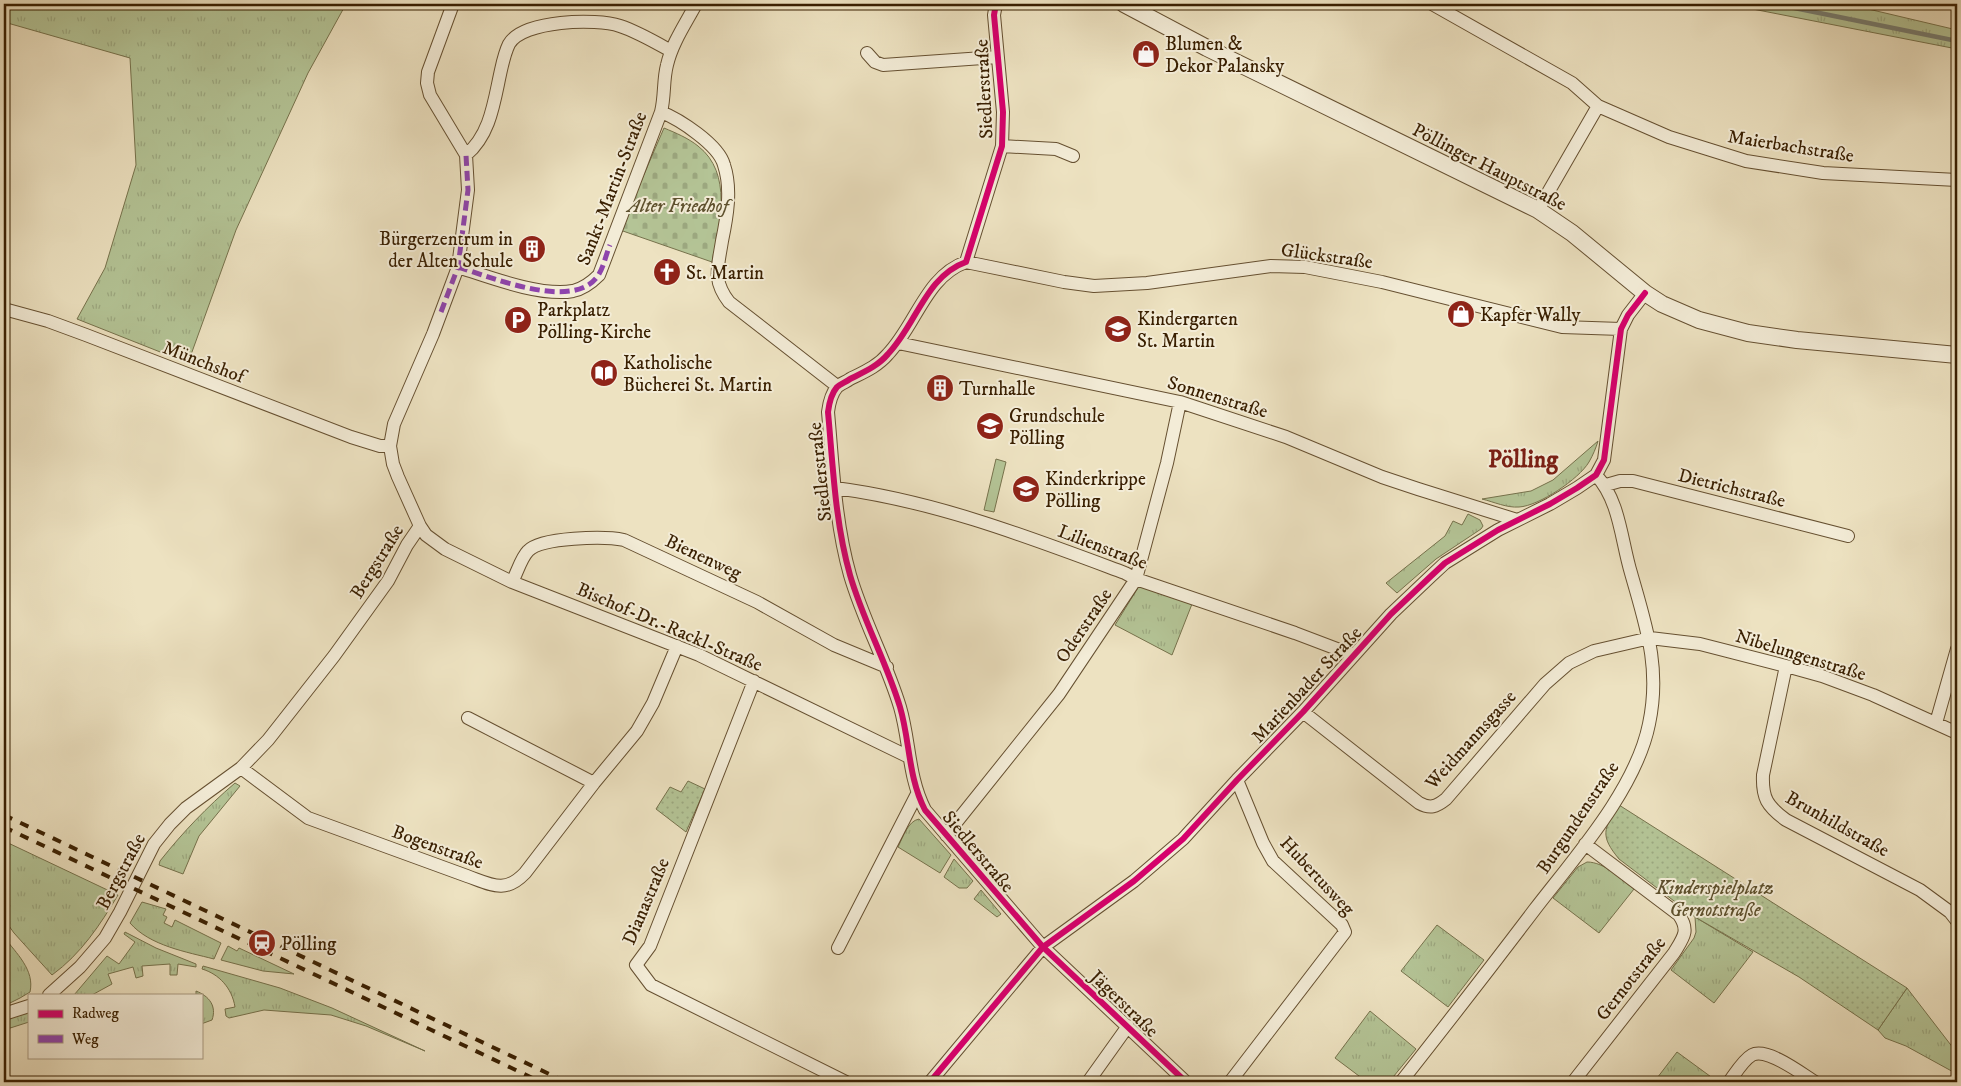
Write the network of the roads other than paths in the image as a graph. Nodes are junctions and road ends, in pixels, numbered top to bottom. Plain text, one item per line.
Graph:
1 (453, 4) edge
2 (696, 4) edge
3 (996, 4) edge
4 (1124, 4) edge
5 (1432, 4) edge
6 (672, 51) junction
7 (868, 53) dead end
8 (997, 57) junction
9 (1598, 106) junction
10 (661, 112) junction
11 (1002, 146) junction
12 (466, 155) junction
13 (1073, 156) dead end
14 (1957, 180) edge
15 (1538, 210) junction
16 (966, 262) junction
17 (458, 267) junction
18 (1645, 293) junction
19 (4, 309) edge
20 (1621, 329) junction
21 (898, 343) junction
22 (1957, 355) edge
23 (837, 386) junction
24 (1180, 402) junction
25 (390, 446) junction
26 (1596, 475) junction
27 (1606, 486) junction
28 (835, 488) junction
29 (1517, 520) junction
30 (420, 526) junction
31 (1848, 536) dead end
32 (1136, 579) junction
33 (512, 582) junction
34 (1650, 638) junction
35 (678, 646) junction
36 (1957, 649) edge
37 (1353, 655) junction
38 (1786, 666) junction
39 (887, 667) junction
40 (754, 681) junction
41 (1303, 712) junction
42 (468, 718) dead end
43 (1936, 723) junction
44 (1957, 733) edge
45 (909, 757) junction
46 (241, 768) junction
47 (1237, 780) junction
48 (594, 783) junction
49 (917, 794) junction
50 (946, 834) junction
51 (1585, 844) junction
52 (1957, 921) edge
53 (1043, 947) junction
54 (838, 948) dead end
55 (51, 994) edge
56 (28, 1006) edge
57 (4, 1014) edge
58 (1128, 1026) junction
59 (846, 1082) edge
60 (930, 1082) edge
61 (1088, 1082) edge
62 (1186, 1082) edge
63 (1230, 1082) edge
64 (1401, 1082) edge
65 (1572, 1082) edge
66 (1729, 1082) edge
67 (1815, 1082) edge

1 - 12 street, Bergstraße
2 - 6 street, Sankt-Martin-Straße
3 - 8 street, Siedlerstraße
4 - 15 street, Pöllinger Hauptstraße
5 - 9 street, Maierbachstraße
6 - 10 street, Sankt-Martin-Straße
6 - 12 street
7 - 8 street
8 - 11 street, Siedlerstraße
9 - 14 street, Maierbachstraße
9 - 15 street
10 - 17 street, Sankt-Martin-Straße
10 - 23 street
11 - 13 street
11 - 16 street, Siedlerstraße
12 - 17 street, Bergstraße
15 - 18 street, Pöllinger Hauptstraße
16 - 20 street, Glückstraße
16 - 21 street
17 - 25 street, Bergstraße
18 - 20 street
18 - 22 street, Pöllinger Hauptstraße
19 - 25 street, Münchshof
20 - 26 street
21 - 23 street
21 - 24 street, Sonnenstraße
23 - 28 street, Siedlerstraße
24 - 29 street, Sonnenstraße
24 - 32 street, Oderstraße
25 - 30 street, Bergstraße
26 - 27 street, Burgundenstraße
26 - 29 street, Marienbader Straße
27 - 31 street, Dietrichstraße
27 - 34 street, Burgundenstraße
28 - 32 street, Lilienstraße
28 - 39 street, Siedlerstraße
29 - 37 street, Marienbader Straße
30 - 33 street, Bischof-Dr.-Rackl-Straße
30 - 46 street, Bergstraße
32 - 37 street, Lilienstraße
32 - 50 street, Oderstraße
33 - 35 street, Bischof-Dr.-Rackl-Straße
33 - 39 street, Bienenweg
34 - 38 street, Nibelungenstraße
34 - 41 street, Weidmannsgasse
34 - 51 street, Burgundenstraße
35 - 40 street, Bischof-Dr.-Rackl-Straße
35 - 48 street, Bogenstraße
36 - 43 street
37 - 41 street, Marienbader Straße
38 - 43 street, Nibelungenstraße
38 - 52 street, Brunhildstraße
39 - 45 street, Siedlerstraße
40 - 45 street, Bischof-Dr.-Rackl-Straße
40 - 59 street, Dianastraße
41 - 47 street, Marienbader Straße
42 - 48 street
43 - 44 street, Nibelungenstraße
45 - 49 street, Siedlerstraße
46 - 48 street, Bogenstraße
46 - 55 street, Bergstraße
47 - 53 street, Marienbader Straße
47 - 63 street, Hubertusweg
49 - 50 street, Siedlerstraße
49 - 54 street
50 - 53 street, Siedlerstraße
51 - 64 street, Burgundenstraße
51 - 65 street, Gernotstraße
53 - 58 street, Jägerstraße
53 - 60 street, Marienbader Straße
56 - 57 street
58 - 61 street
58 - 62 street, Jägerstraße
66 - 67 street

